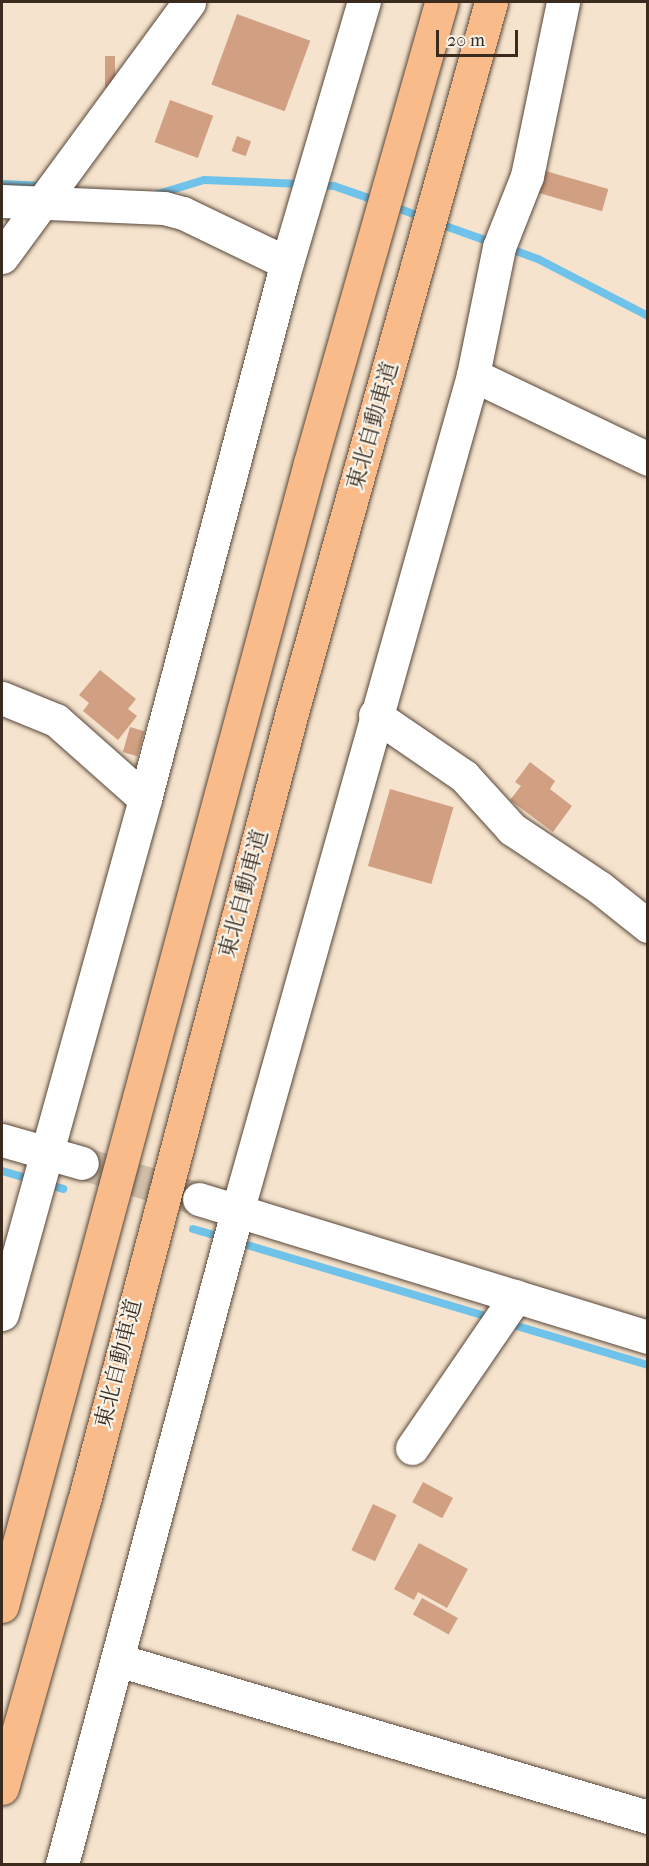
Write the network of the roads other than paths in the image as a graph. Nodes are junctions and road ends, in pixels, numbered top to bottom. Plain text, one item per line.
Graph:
1 (189, 2) edge
2 (364, 2) edge
3 (441, 2) edge
4 (491, 2) edge
5 (563, 2) edge
6 (2, 201) edge
7 (44, 201) junction
8 (2, 257) edge
9 (287, 263) junction
10 (473, 375) junction
11 (648, 459) edge
12 (2, 698) edge
13 (375, 715) junction
14 (145, 799) junction
15 (648, 926) edge
16 (2, 1140) edge
17 (48, 1153) junction
18 (82, 1163) tunnel mouth
19 (199, 1199) tunnel mouth
20 (237, 1212) junction
21 (516, 1296) junction
22 (2, 1314) edge
23 (648, 1336) edge
24 (412, 1448) dead end
25 (2, 1606) edge
26 (118, 1660) junction
27 (2, 1788) edge
28 (648, 1817) edge
29 (62, 1864) edge

1 - 7 street
2 - 9 street
3 - 25 highway
4 - 27 highway, 東北自動車道
5 - 10 street
6 - 7 street
7 - 8 street
7 - 9 street
9 - 14 street
10 - 11 street
10 - 13 street
12 - 14 street
13 - 15 street
13 - 20 street
14 - 17 street
16 - 17 street
17 - 18 street
17 - 22 street
19 - 20 street
20 - 21 street
20 - 26 street
21 - 23 street
21 - 24 street
26 - 28 street
26 - 29 street

